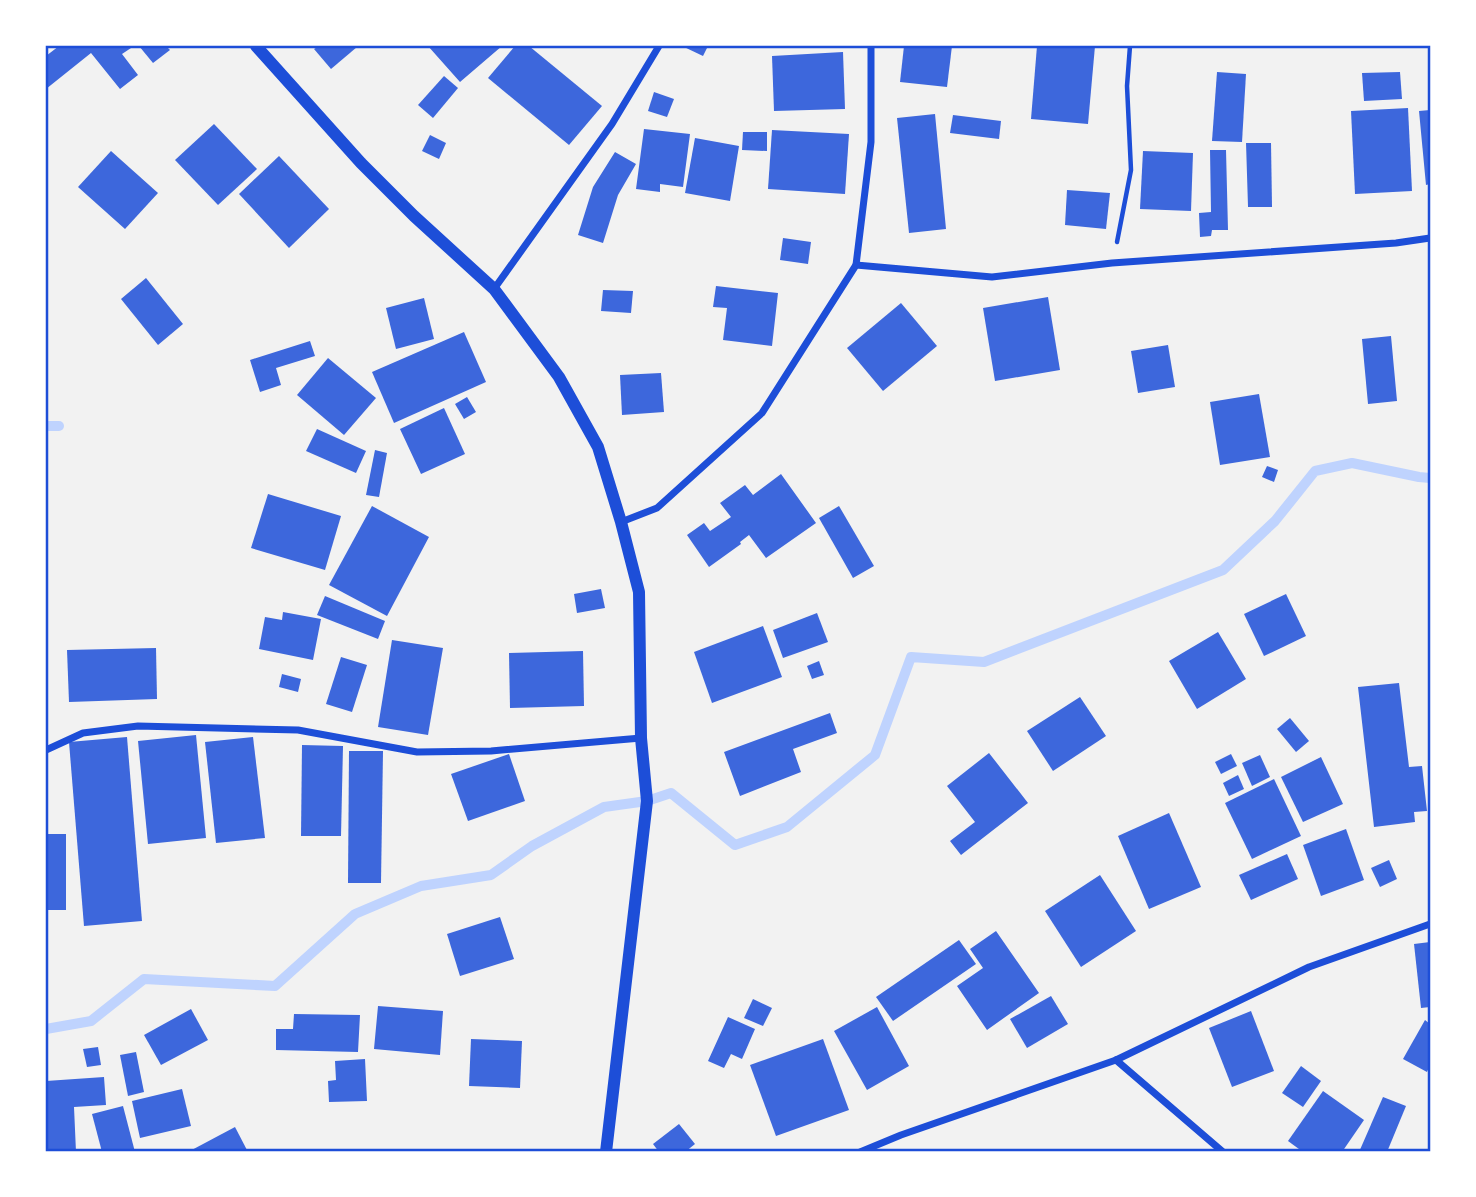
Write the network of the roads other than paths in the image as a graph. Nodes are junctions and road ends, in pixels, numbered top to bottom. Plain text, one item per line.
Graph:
1 (257, 46) edge
2 (659, 46) edge
3 (871, 46) edge
4 (1430, 238) edge
5 (856, 264) junction
6 (494, 289) junction
7 (621, 522) junction
8 (641, 738) junction
9 (46, 750) edge
10 (1430, 924) edge
11 (1116, 1060) junction
12 (606, 1152) edge
13 (860, 1152) edge
14 (1223, 1152) edge

1 - 6 street
2 - 6 street
3 - 5 street
4 - 5 street
5 - 7 street
6 - 7 street
7 - 8 street
8 - 9 street
8 - 12 street
10 - 11 street
11 - 13 street
11 - 14 street

